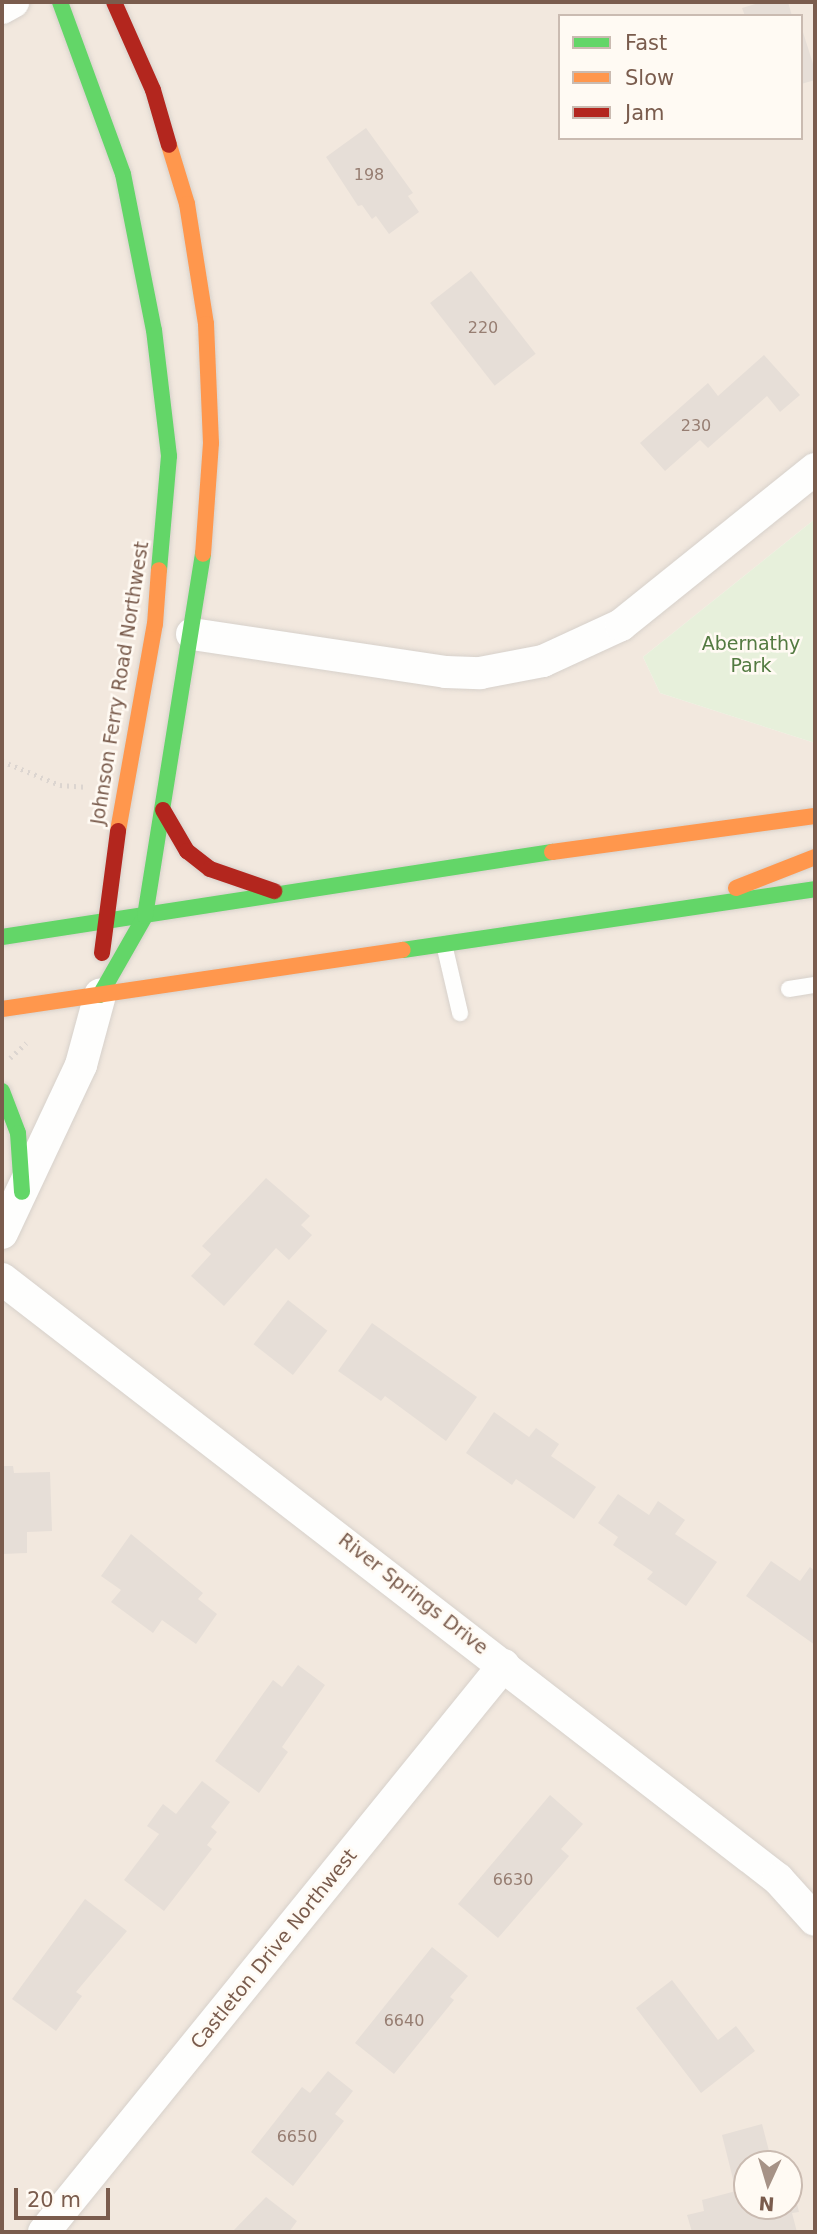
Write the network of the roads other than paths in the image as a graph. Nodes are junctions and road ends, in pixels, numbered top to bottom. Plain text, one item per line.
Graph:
1 (13, 2) edge
2 (60, 2) edge
3 (114, 2) edge
4 (2, 8) edge
5 (815, 469) edge
6 (192, 634) junction
7 (163, 810) junction
8 (815, 816) edge
9 (815, 857) edge
10 (815, 890) edge
11 (286, 894) junction
12 (700, 906) junction
13 (145, 916) junction
14 (104, 923) junction
15 (2, 937) edge
16 (444, 944) junction
17 (815, 985) edge
18 (789, 989) dead end
19 (100, 995) junction
20 (2, 1009) edge
21 (460, 1013) dead end
22 (2, 1091) edge
23 (22, 1192) junction
24 (2, 1233) edge
25 (2, 1279) edge
26 (504, 1665) junction
27 (815, 1920) edge
28 (44, 2232) edge

1 - 4 street
2 - 14 main road, Johnson Ferry Road Northwest
3 - 6 main road
5 - 6 street
6 - 7 main road
7 - 11 main road
7 - 13 main road
8 - 11 main road
9 - 12 main road
10 - 12 main road
11 - 13 main road
12 - 16 main road
13 - 14 main road
13 - 19 main road
14 - 15 main road
14 - 19 main road, Johnson Ferry Road Northwest
16 - 19 main road
16 - 21 lane
17 - 18 lane
19 - 20 main road
19 - 23 street
22 - 23 main road
23 - 24 street
25 - 26 street, River Springs Drive
26 - 27 street, River Springs Drive
26 - 28 street, Castleton Drive Northwest

